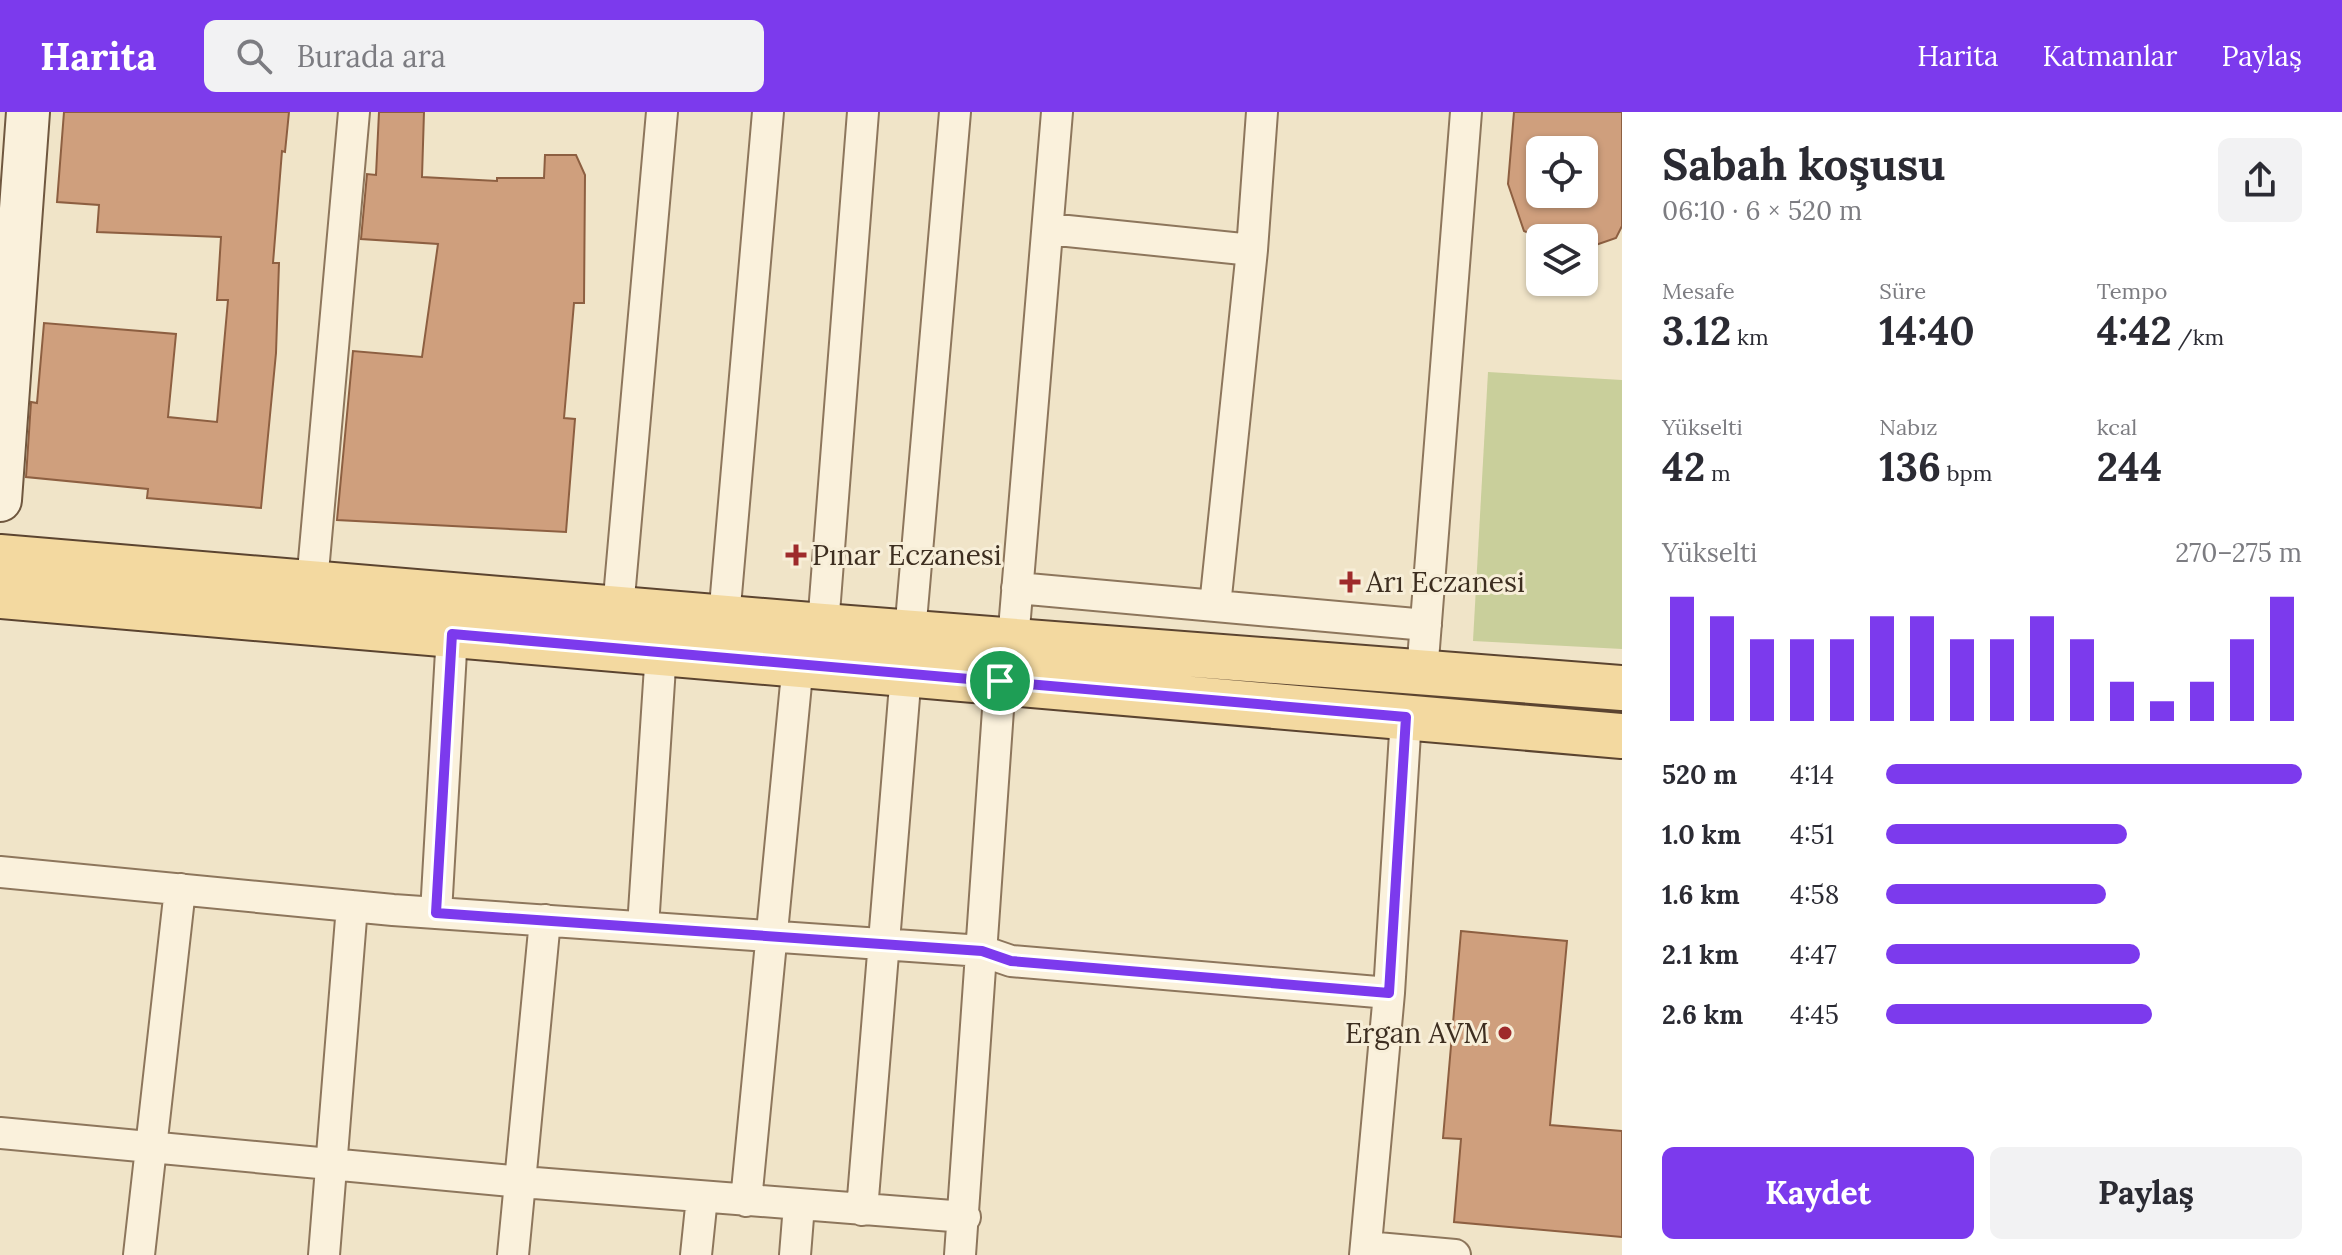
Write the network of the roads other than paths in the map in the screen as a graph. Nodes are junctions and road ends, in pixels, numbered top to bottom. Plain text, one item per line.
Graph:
1 (28, 112) edge
2 (354, 112) edge
3 (662, 112) edge
4 (768, 112) edge
5 (863, 112) edge
6 (955, 112) edge
7 (1057, 112) edge
8 (1262, 112) edge
9 (1466, 112) edge
10 (10, 220) edge
11 (1048, 229) junction
12 (1252, 250) junction
13 (0, 500) edge
14 (0, 557) edge
15 (312, 583) junction
16 (1017, 588) junction
17 (0, 596) edge
18 (1215, 606) junction
19 (618, 609) junction
20 (724, 618) junction
21 (1426, 625) junction
22 (823, 626) junction
23 (452, 634) junction
24 (661, 651) junction
25 (908, 653) junction
26 (1006, 661) junction
27 (798, 663) junction
28 (1422, 673) junction
29 (1622, 688) edge
30 (1406, 717) junction
31 (1622, 736) edge
32 (0, 872) edge
33 (180, 889) junction
34 (352, 906) junction
35 (436, 913) junction
36 (545, 920) junction
37 (643, 927) junction
38 (773, 937) junction
39 (883, 944) junction
40 (982, 951) junction
41 (1389, 993) junction
42 (0, 1133) edge
43 (149, 1147) junction
44 (334, 1166) junction
45 (522, 1182) junction
46 (702, 1197) junction
47 (746, 1201) junction
48 (799, 1205) junction
49 (862, 1210) junction
50 (965, 1217) junction
51 (1366, 1251) edge
52 (139, 1255) edge
53 (324, 1255) edge
54 (513, 1255) edge
55 (696, 1255) edge
56 (795, 1255) edge
57 (960, 1255) edge
58 (1455, 1255) edge

1 - 10 street
2 - 15 street
3 - 19 street
4 - 20 street
5 - 22 street
6 - 25 street
7 - 11 street
8 - 12 street
9 - 21 street
10 - 13 street
11 - 12 street
11 - 16 street
12 - 18 street
14 - 15 main road
15 - 19 main road
16 - 18 street
16 - 26 street
17 - 23 main road
18 - 21 street
19 - 20 main road
20 - 22 main road
21 - 28 street
22 - 25 main road
23 - 24 main road
23 - 35 street
24 - 27 main road
24 - 37 street
25 - 26 main road
25 - 27 main road
25 - 39 street
26 - 28 main road
26 - 30 main road
26 - 40 street
27 - 38 street
28 - 29 main road
30 - 31 main road
30 - 41 street
32 - 33 street
33 - 34 street
33 - 43 street
34 - 35 street
34 - 44 street
35 - 36 street
36 - 37 street
36 - 45 street
37 - 38 street
38 - 39 street
38 - 47 street
39 - 40 street
39 - 49 street
40 - 41 street
40 - 50 street
41 - 51 street
42 - 43 street
43 - 44 street
43 - 52 street
44 - 45 street
44 - 53 street
45 - 46 street
45 - 54 street
46 - 47 street
46 - 55 street
47 - 48 street
48 - 49 street
48 - 56 street
49 - 50 street
50 - 57 street
51 - 58 street

